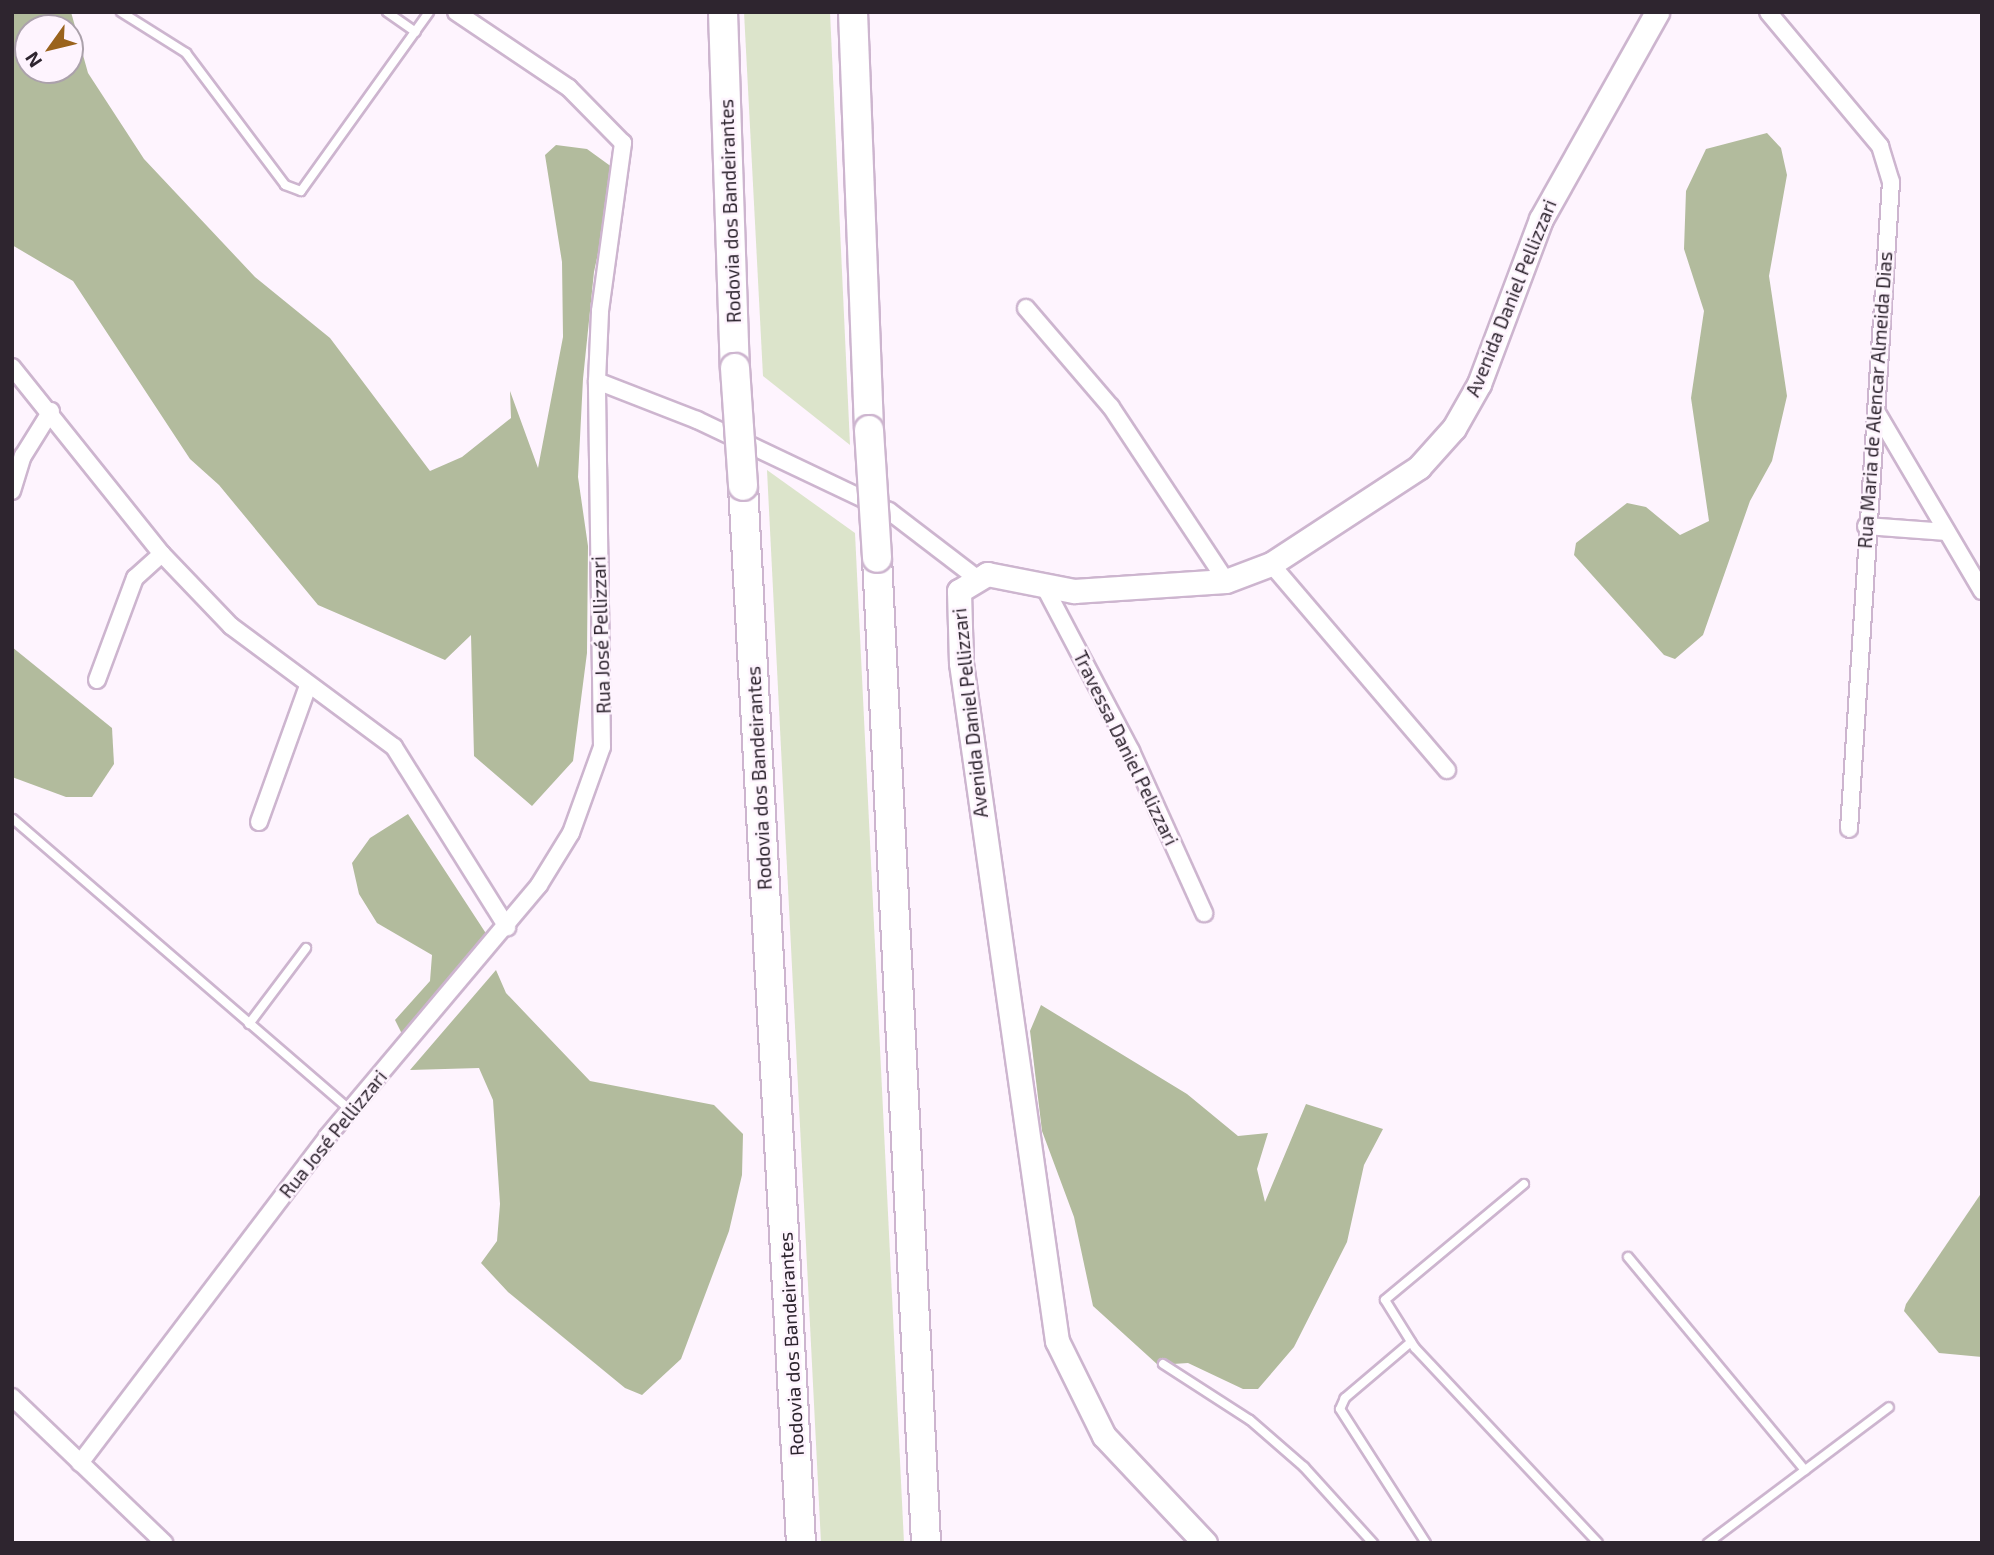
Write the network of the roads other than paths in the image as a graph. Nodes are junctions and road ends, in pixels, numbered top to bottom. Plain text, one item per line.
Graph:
1 (121, 12) edge
2 (387, 12) edge
3 (429, 12) edge
4 (456, 12) edge
5 (723, 12) edge
6 (853, 12) edge
7 (1657, 12) edge
8 (1768, 12) edge
9 (416, 32) junction
10 (1026, 308) dead end
11 (12, 367) edge
12 (597, 381) junction
13 (51, 411) junction
14 (1875, 411) junction
15 (12, 491) edge
16 (1866, 526) junction
17 (1947, 533) junction
18 (162, 554) junction
19 (1272, 564) junction
20 (974, 576) junction
21 (1226, 581) junction
22 (1043, 584) junction
23 (1982, 592) edge
24 (97, 680) dead end
25 (308, 686) junction
26 (1447, 770) dead end
27 (13, 819) edge
28 (259, 822) dead end
29 (1849, 829) dead end
30 (1204, 914) dead end
31 (507, 927) junction
32 (306, 948) dead end
33 (249, 1024) junction
34 (350, 1110) junction
35 (1524, 1184) dead end
36 (1628, 1257) dead end
37 (1411, 1342) junction
38 (1163, 1364) dead end
39 (12, 1397) edge
40 (1889, 1407) dead end
41 (80, 1462) junction
42 (1805, 1470) junction
43 (164, 1543) edge
44 (801, 1543) edge
45 (926, 1543) edge
46 (1206, 1543) edge
47 (1373, 1543) edge
48 (1426, 1543) edge
49 (1598, 1543) edge
50 (1708, 1543) edge

1 - 9 lane
2 - 9 lane
3 - 9 lane
4 - 12 street, Rua José Pellizzari
5 - 44 highway, Rodovia dos Bandeirantes, bridge
6 - 45 highway, bridge
7 - 19 street, Avenida Daniel Pellizzari
8 - 14 street, Rua Maria de Alencar Almeida Dias
10 - 21 street
11 - 13 street
12 - 20 street
12 - 31 street, Rua José Pellizzari
13 - 15 street
13 - 18 street
14 - 16 street, Rua Maria de Alencar Almeida Dias
14 - 17 street
16 - 17 street
16 - 29 street, Rua Maria de Alencar Almeida Dias
17 - 23 street
18 - 24 street
18 - 25 street
19 - 21 street, Avenida Daniel Pellizzari
19 - 26 street
20 - 22 street, Avenida Daniel Pellizzari
20 - 46 street, Avenida Daniel Pellizzari
21 - 22 street, Avenida Daniel Pellizzari
22 - 30 street, Travessa Daniel Pelizzari
25 - 28 street
25 - 31 street
27 - 33 lane
31 - 34 street, Rua José Pellizzari
32 - 33 lane
33 - 34 lane
34 - 41 street, Rua José Pellizzari
35 - 37 lane
36 - 42 lane
37 - 48 lane
37 - 49 lane
38 - 47 lane
39 - 41 street
40 - 42 lane
41 - 43 street
42 - 50 lane

